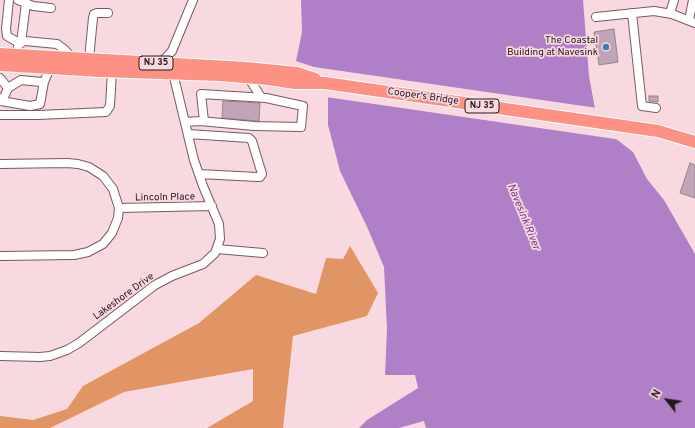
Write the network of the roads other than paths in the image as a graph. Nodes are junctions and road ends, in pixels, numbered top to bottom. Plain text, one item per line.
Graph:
1 (9, 0) edge
2 (193, 0) edge
3 (674, 0) edge
4 (693, 0) edge
5 (22, 1) edge
6 (51, 8) dead end
7 (108, 13) dead end
8 (632, 13) junction
9 (670, 13) junction
10 (596, 17) dead end
11 (692, 21) edge
12 (10, 50) edge
13 (89, 59) junction
14 (160, 64) junction
15 (0, 65) edge
16 (50, 68) junction
17 (112, 71) junction
18 (173, 73) junction
19 (248, 77) junction
20 (0, 78) edge
21 (44, 82) junction
22 (325, 83) junction
23 (8, 88) junction
24 (261, 97) junction
25 (0, 100) edge
26 (656, 108) dead end
27 (0, 115) edge
28 (185, 122) junction
29 (204, 122) junction
30 (188, 134) junction
31 (695, 142) edge
32 (0, 164) edge
33 (199, 174) junction
34 (212, 206) junction
35 (119, 208) junction
36 (217, 249) junction
37 (263, 253) dead end
38 (0, 256) edge
39 (0, 356) edge

1 - 12 street
2 - 14 street
3 - 9 street
4 - 11 street
5 - 6 street
5 - 12 street
7 - 13 street
8 - 9 street
8 - 10 street
8 - 26 street
9 - 11 street
12 - 13 highway, NJ 35
13 - 14 highway, NJ 35
14 - 22 highway, NJ 35
15 - 16 highway, NJ 35
16 - 17 highway, NJ 35
16 - 21 street
17 - 18 highway, NJ 35
17 - 27 street
18 - 19 highway, NJ 35
18 - 28 street
19 - 22 highway, NJ 35
19 - 24 street
20 - 23 street
21 - 23 street
21 - 25 street
22 - 31 highway, Cooper's Bridge / NJ 35
23 - 25 street
24 - 29 street
24 - 29 street
28 - 29 street
28 - 30 street
30 - 33 street
30 - 33 street
32 - 35 street
33 - 34 street
34 - 35 street, Lincoln Place
34 - 36 street
35 - 38 street
36 - 37 street
36 - 39 street, Lakeshore Drive

